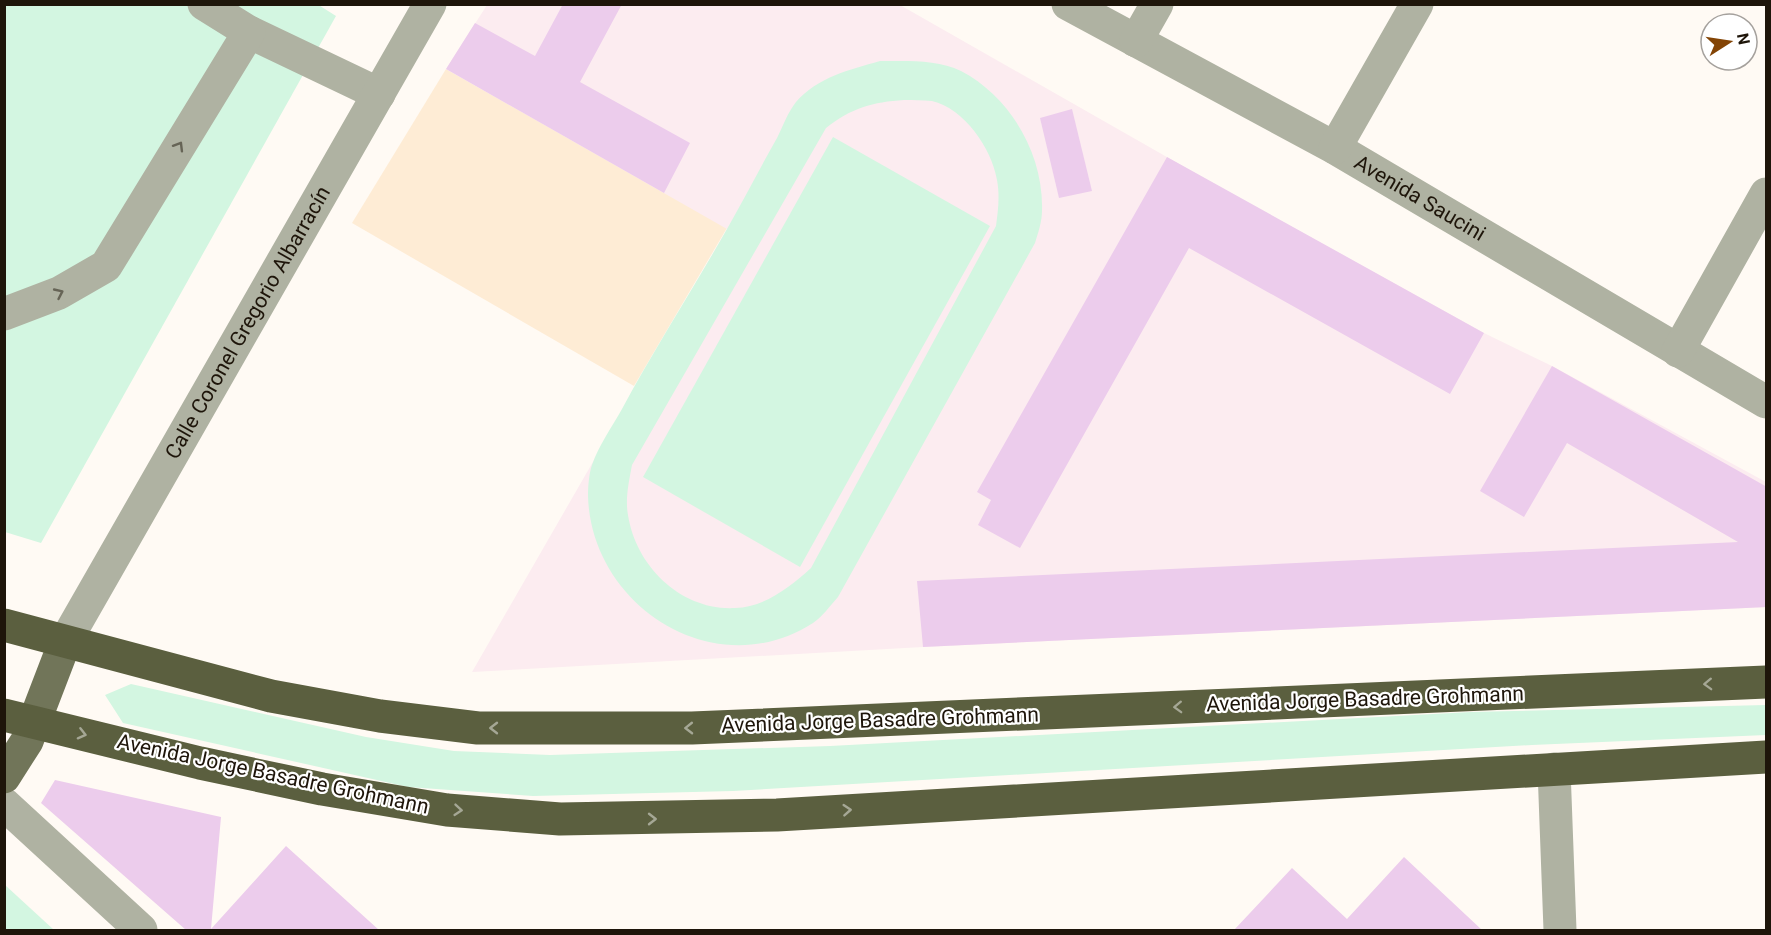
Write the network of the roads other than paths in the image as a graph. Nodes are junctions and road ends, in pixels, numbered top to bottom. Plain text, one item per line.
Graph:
1 (204, 4) edge
2 (430, 4) edge
3 (1068, 4) edge
4 (1157, 4) edge
5 (1417, 4) edge
6 (249, 32) junction
7 (1136, 41) junction
8 (379, 94) junction
9 (1335, 148) junction
10 (1767, 194) edge
11 (4, 314) edge
12 (1678, 351) junction
13 (1767, 402) edge
14 (4, 625) edge
15 (65, 642) junction
16 (1767, 682) edge
17 (20, 719) edge
18 (1767, 757) edge
19 (1554, 769) junction
20 (4, 777) edge
21 (4, 804) edge
22 (141, 930) edge
23 (1560, 930) edge

1 - 6 street
2 - 8 street, Calle Coronel Gregorio Albarracín
3 - 7 street, Avenida Saucini
4 - 7 street
5 - 9 street
6 - 8 street
11 -> 6 street
7 - 9 street, Avenida Saucini
8 - 15 street, Calle Coronel Gregorio Albarracín
9 - 12 street, Avenida Saucini
10 - 12 street
12 - 13 street, Avenida Saucini
14 - 15 highway, Avenida Jorge Basadre Grohmann
16 -> 15 highway, Avenida Jorge Basadre Grohmann
15 - 17 main road
17 -> 19 highway, Avenida Jorge Basadre Grohmann
17 - 20 main road
18 - 19 highway, Avenida Jorge Basadre Grohmann
19 - 23 street
21 - 22 street

